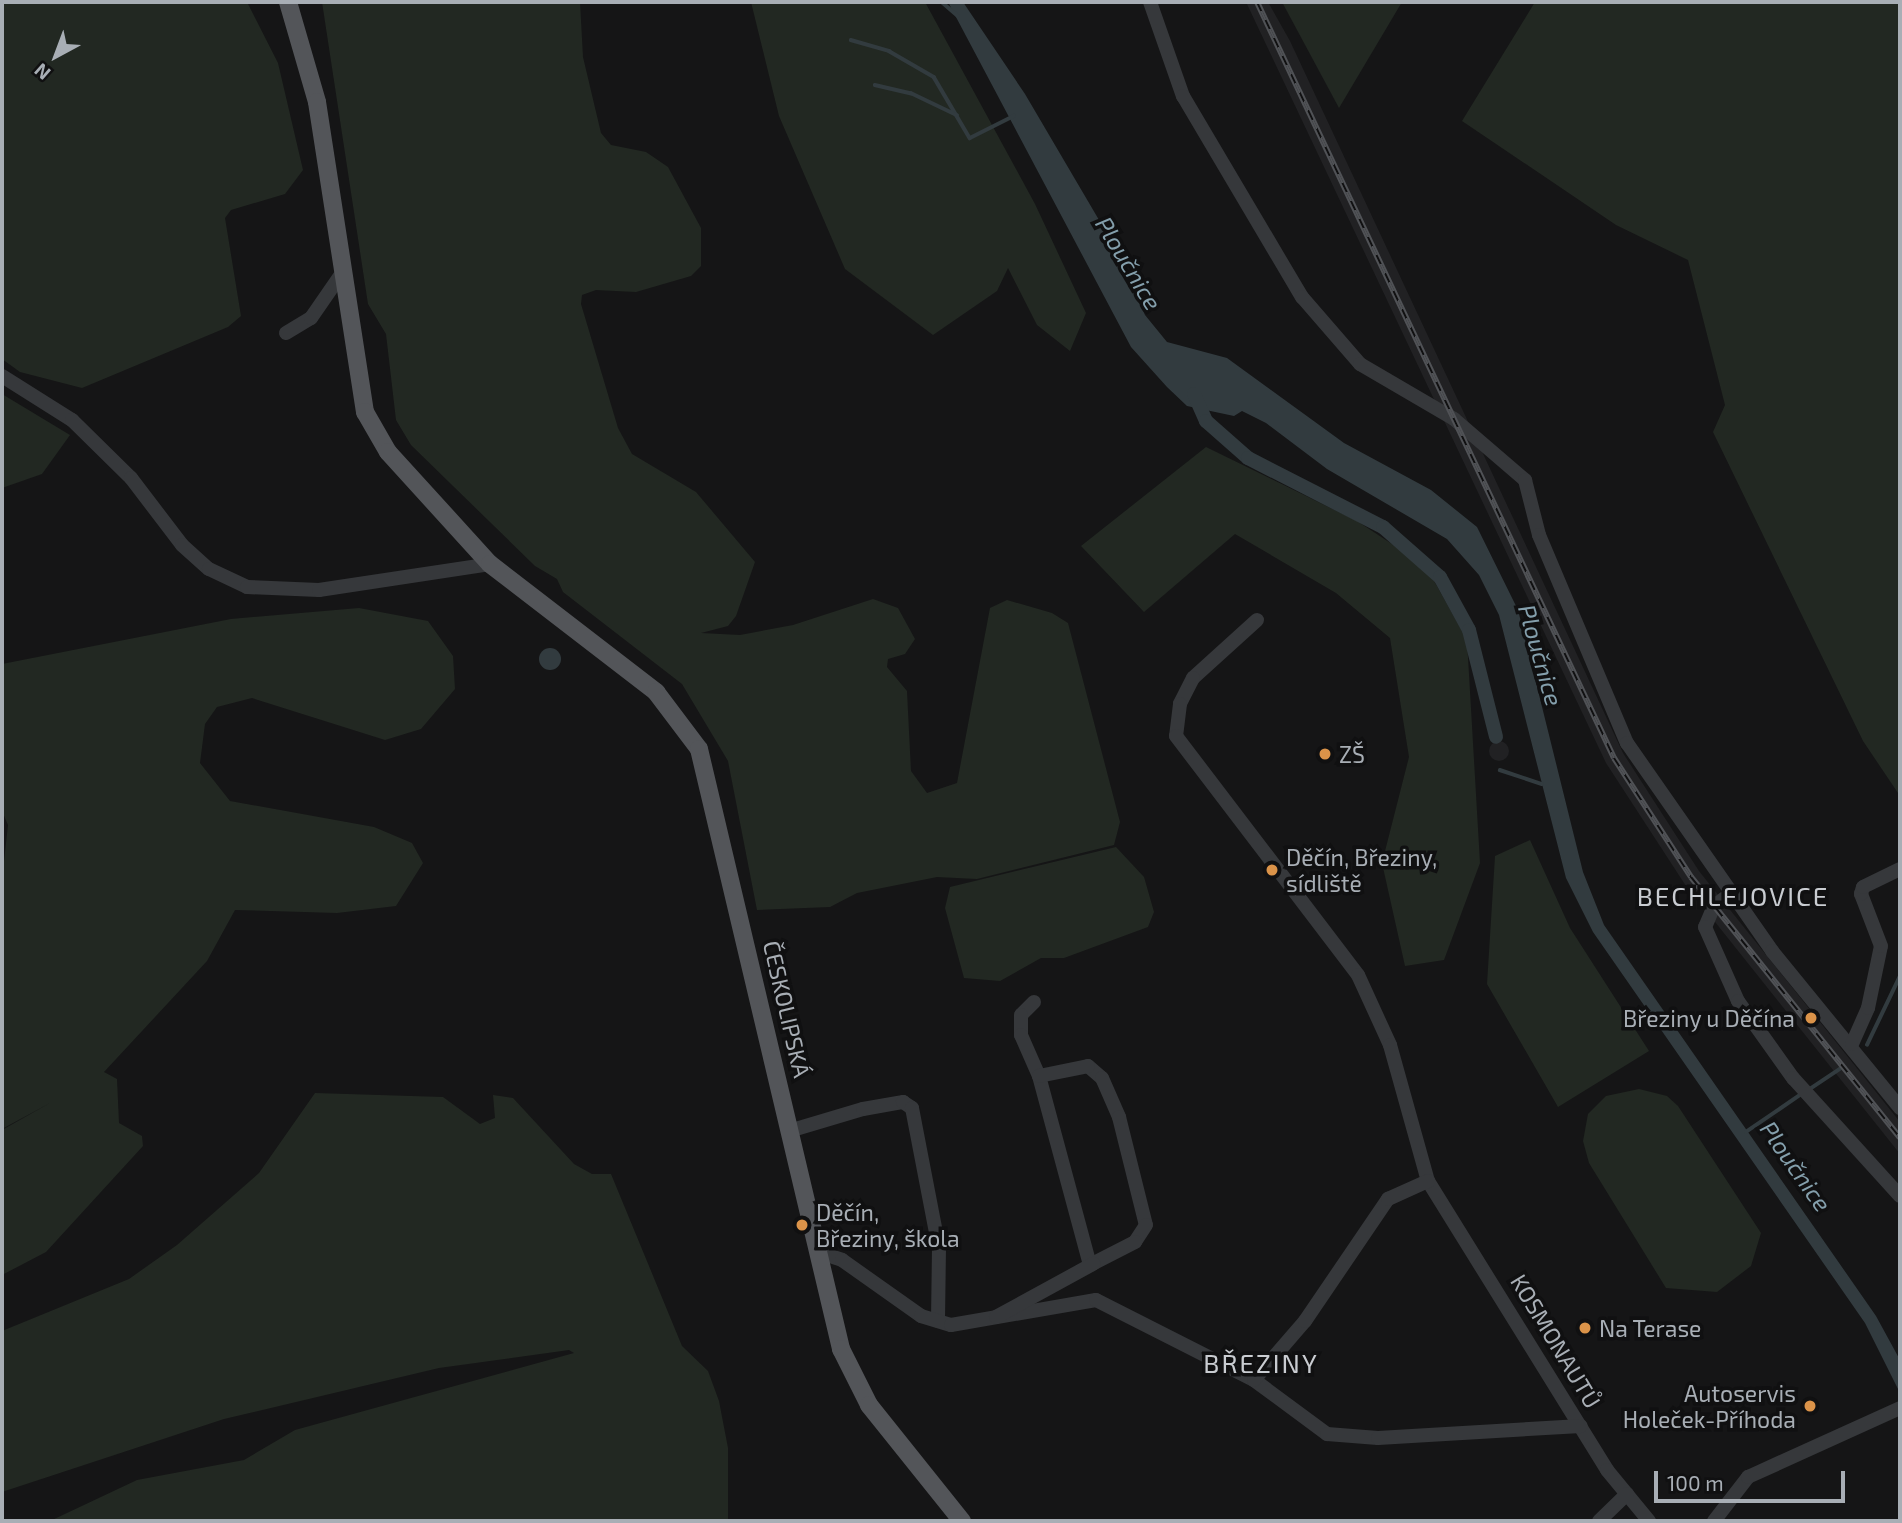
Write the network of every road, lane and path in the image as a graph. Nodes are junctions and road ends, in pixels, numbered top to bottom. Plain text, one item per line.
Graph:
1 (288, 2) edge
2 (1150, 2) edge
3 (342, 273) junction
4 (286, 333) dead end
5 (2, 376) edge
6 (490, 564) junction
7 (1257, 620) dead end
8 (1900, 869) edge
9 (1730, 894) junction
10 (1034, 1002) dead end
11 (1852, 1044) junction
12 (1039, 1076) junction
13 (1900, 1108) edge
14 (789, 1131) junction
15 (1428, 1181) junction
16 (1900, 1196) edge
17 (818, 1252) junction
18 (1093, 1265) junction
19 (938, 1321) junction
20 (983, 1324) junction
21 (1254, 1380) junction
22 (1900, 1408) edge
23 (1581, 1426) junction
24 (1628, 1494) junction
25 (962, 1521) edge
26 (1599, 1521) edge
27 (1649, 1521) edge
28 (1714, 1521) edge

1 - 3 main road, ČESKOLIPSKÁ
2 - 9 street
3 - 4 street
3 - 6 main road, ČESKOLIPSKÁ
5 - 6 street
6 - 14 main road, ČESKOLIPSKÁ
7 - 15 street, KOSMONAUTŮ
8 - 11 street
9 - 11 street
9 - 16 street
10 - 12 street
11 - 13 street
12 - 18 street
12 - 18 street
14 - 17 main road, ČESKOLIPSKÁ
14 - 19 street
15 - 21 street
15 - 23 street, KOSMONAUTŮ
17 - 19 street
17 - 25 main road, ČESKOLIPSKÁ
18 - 20 street
19 - 20 street
20 - 21 street
21 - 23 street
22 - 28 street
23 - 24 street, KOSMONAUTŮ
24 - 26 street
24 - 27 street, KOSMONAUTŮ

